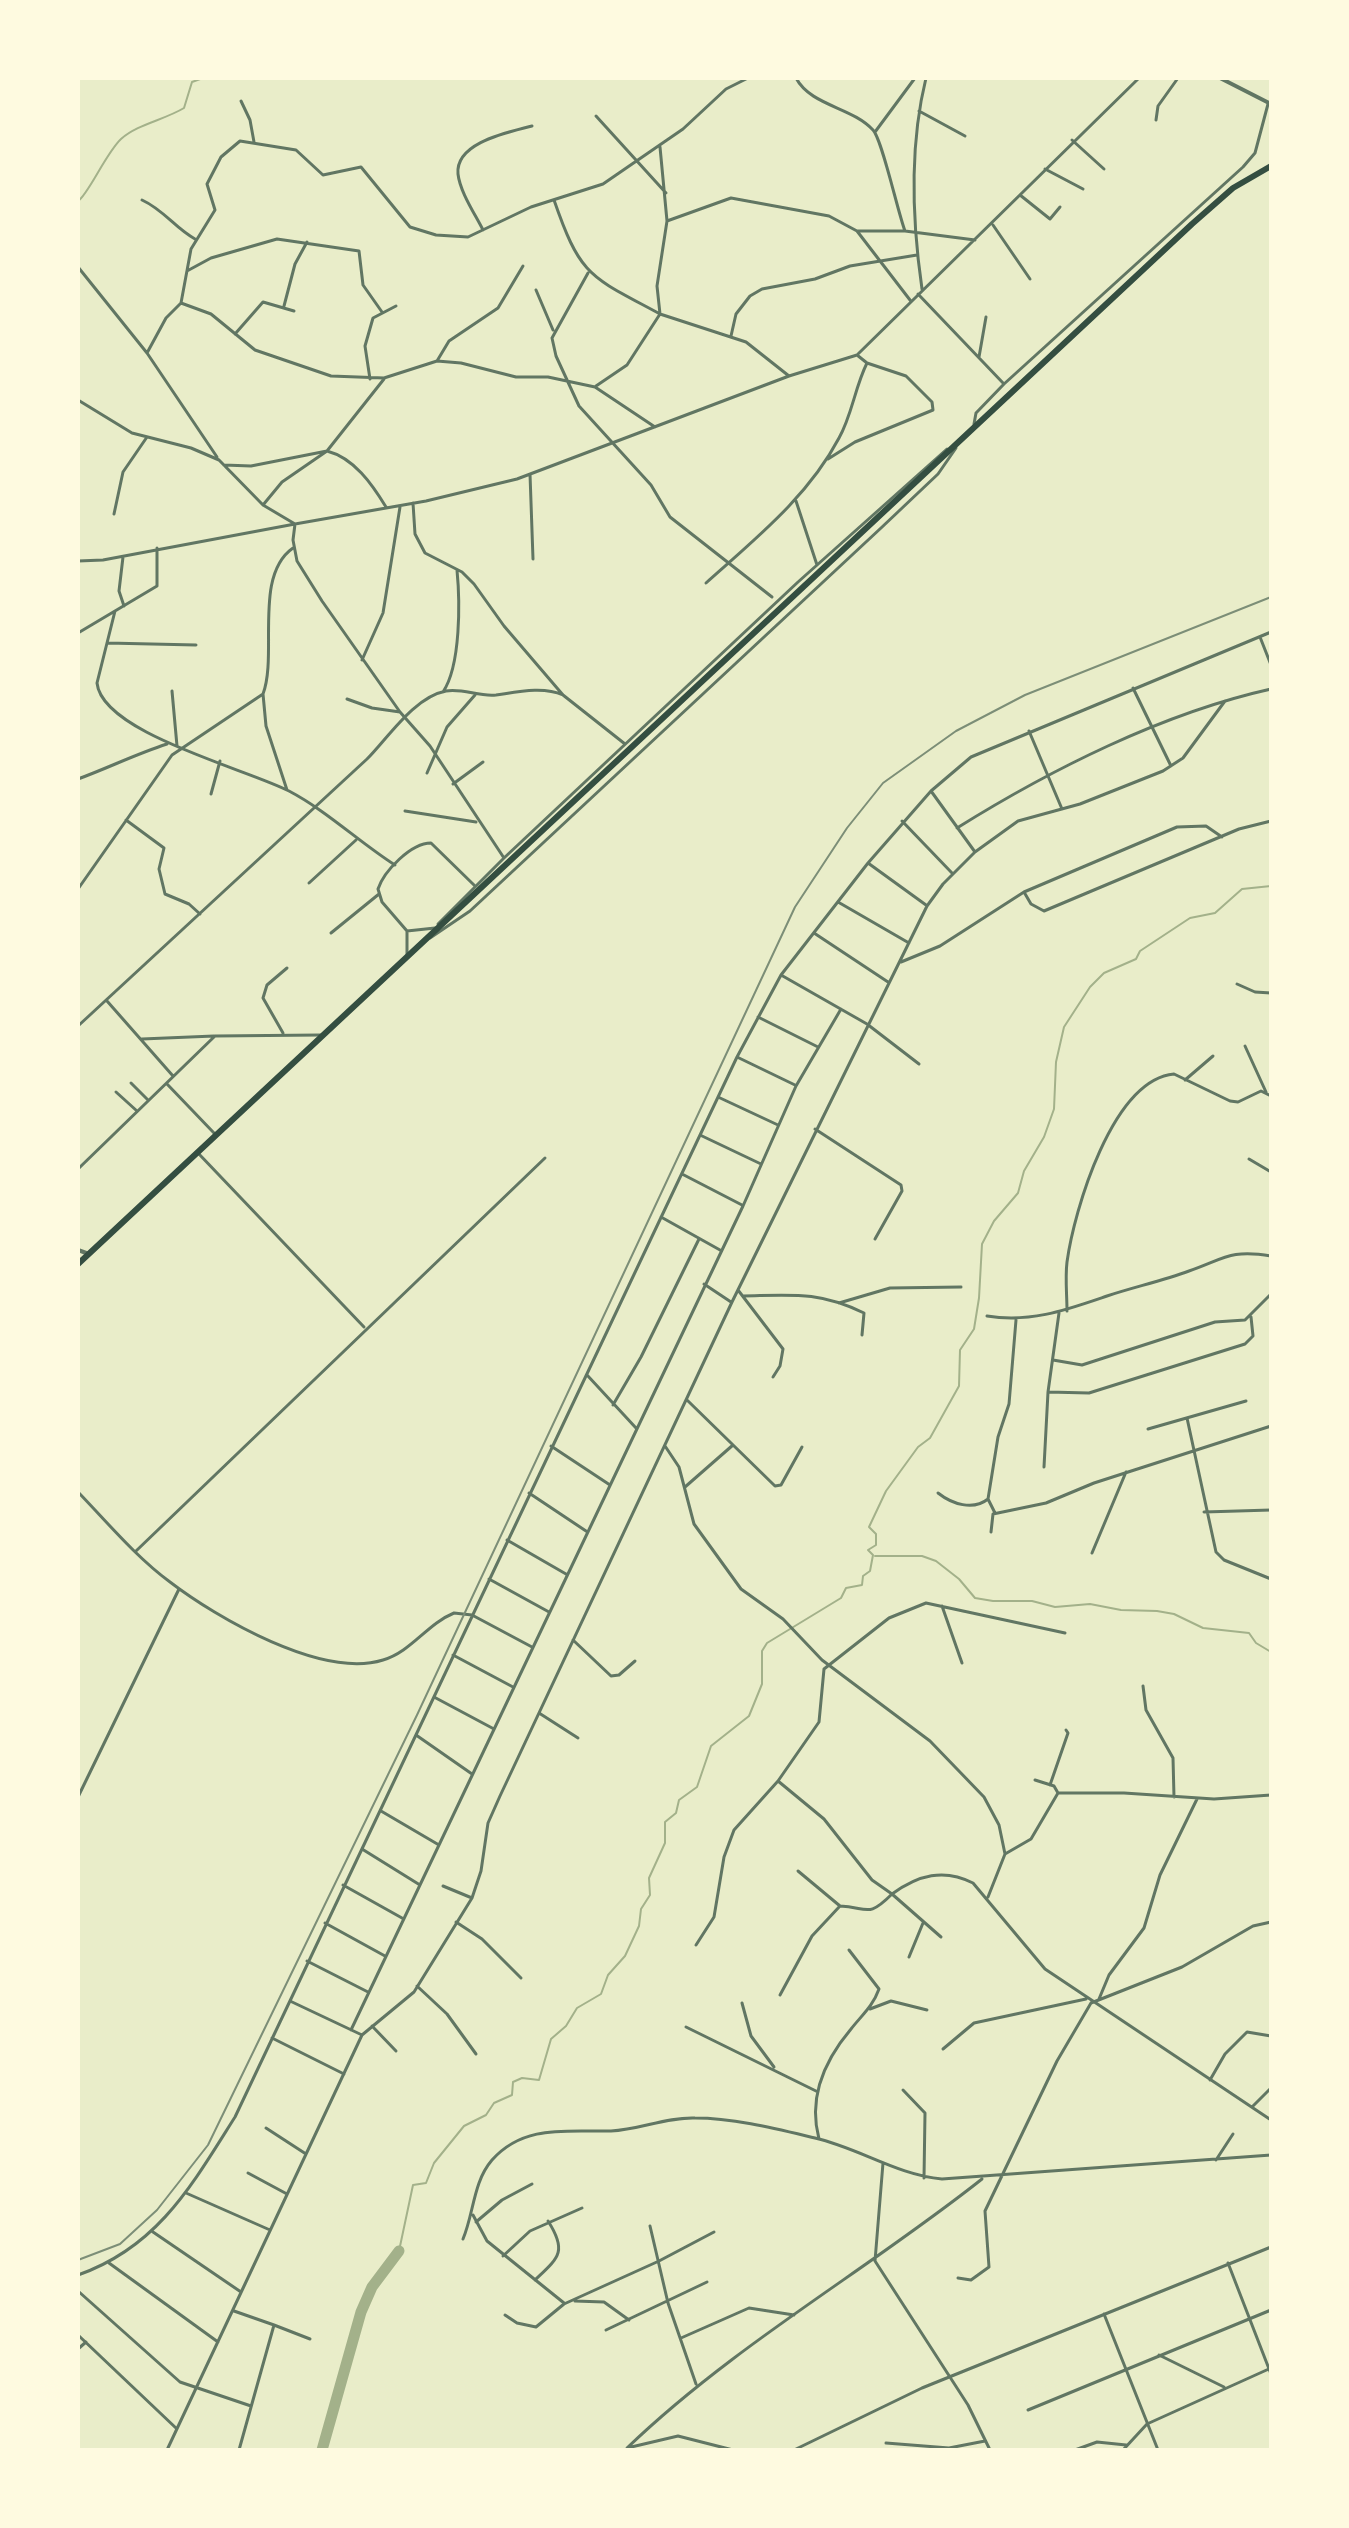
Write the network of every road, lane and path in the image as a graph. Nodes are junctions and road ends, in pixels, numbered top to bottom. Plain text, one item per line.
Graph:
1 (748, 78) edge
2 (796, 78) edge
3 (915, 78) edge
4 (926, 78) edge
5 (1139, 78) edge
6 (1178, 78) edge
7 (1220, 78) edge
8 (241, 101) dead end
9 (1270, 103) edge
10 (919, 111) junction
11 (596, 116) dead end
12 (1156, 120) dead end
13 (532, 126) dead end
14 (875, 132) junction
15 (965, 136) dead end
16 (1072, 140) junction
17 (254, 142) junction
18 (659, 146) junction
19 (638, 161) junction
20 (1271, 166) edge
21 (1045, 169) junction
22 (1104, 169) dead end
23 (1083, 189) dead end
24 (666, 193) junction
25 (1020, 195) junction
26 (142, 200) dead end
27 (554, 200) junction
28 (1060, 207) dead end
29 (667, 221) junction
30 (993, 225) junction
31 (483, 230) junction
32 (857, 231) junction
33 (905, 231) junction
34 (914, 233) junction
35 (195, 239) junction
36 (976, 240) junction
37 (307, 241) junction
38 (917, 255) junction
39 (878, 261) junction
40 (523, 266) dead end
41 (78, 267) edge
42 (187, 271) junction
43 (588, 273) junction
44 (1030, 279) dead end
45 (536, 290) dead end
46 (923, 290) junction
47 (918, 294) junction
48 (910, 300) junction
49 (181, 303) junction
50 (284, 306) junction
51 (396, 306) dead end
52 (294, 311) dead end
53 (382, 312) junction
54 (660, 314) junction
55 (986, 317) dead end
56 (554, 331) junction
57 (235, 334) junction
58 (731, 336) junction
59 (147, 353) junction
60 (857, 355) junction
61 (978, 358) junction
62 (437, 361) junction
63 (867, 363) junction
64 (789, 376) junction
65 (384, 378) junction
66 (370, 379) junction
67 (567, 380) junction
68 (1004, 384) junction
69 (595, 387) junction
70 (78, 400) edge
71 (655, 427) junction
72 (974, 428) junction
73 (147, 437) junction
74 (963, 438) junction
75 (613, 444) junction
76 (327, 451) junction
77 (219, 460) junction
78 (825, 462) junction
79 (224, 465) junction
80 (530, 474) junction
81 (796, 501) junction
82 (413, 503) junction
83 (263, 505) junction
84 (400, 505) junction
85 (386, 507) junction
86 (114, 514) dead end
87 (295, 524) junction
88 (293, 547) junction
89 (157, 548) junction
90 (123, 557) junction
91 (533, 559) dead end
92 (78, 561) edge
93 (728, 564) junction
94 (817, 565) junction
95 (457, 569) junction
96 (706, 583) dead end
97 (772, 597) dead end
98 (124, 606) junction
99 (115, 611) junction
100 (1271, 632) edge
101 (78, 633) edge
102 (1260, 637) junction
103 (107, 643) junction
104 (196, 645) dead end
105 (362, 660) junction
106 (1271, 665) edge
107 (1133, 688) junction
108 (1271, 689) edge
109 (172, 691) dead end
110 (443, 692) junction
111 (263, 694) junction
112 (475, 695) junction
113 (563, 695) junction
114 (347, 699) dead end
115 (1225, 701) junction
116 (400, 712) junction
117 (405, 717) junction
118 (1153, 730) junction
119 (1029, 731) junction
120 (167, 744) junction
121 (625, 744) junction
122 (179, 747) junction
123 (435, 754) junction
124 (220, 761) junction
125 (483, 762) dead end
126 (1171, 766) junction
127 (427, 773) dead end
128 (1049, 773) junction
129 (78, 779) edge
130 (453, 784) junction
131 (287, 790) junction
132 (931, 791) junction
133 (211, 794) dead end
134 (315, 807) junction
135 (1062, 809) junction
136 (405, 811) dead end
137 (126, 820) junction
138 (902, 821) junction
139 (1271, 821) edge
140 (478, 822) junction
141 (957, 828) junction
142 (1222, 837) junction
143 (356, 840) junction
144 (975, 852) junction
145 (504, 858) junction
146 (868, 863) junction
147 (395, 865) junction
148 (953, 873) junction
149 (309, 883) dead end
150 (475, 886) junction
151 (78, 889) edge
152 (1024, 892) junction
153 (379, 894) junction
154 (838, 902) junction
155 (927, 906) junction
156 (200, 914) junction
157 (435, 928) junction
158 (407, 931) junction
159 (331, 933) dead end
160 (814, 933) junction
161 (430, 938) junction
162 (909, 943) junction
163 (406, 960) junction
164 (901, 962) junction
165 (287, 968) dead end
166 (781, 975) junction
167 (889, 982) junction
168 (1237, 984) dead end
169 (1271, 993) edge
170 (107, 1001) junction
171 (841, 1009) junction
172 (758, 1017) junction
173 (867, 1024) junction
174 (78, 1026) edge
175 (284, 1034) junction
176 (323, 1035) junction
177 (215, 1036) junction
178 (142, 1039) junction
179 (1245, 1046) dead end
180 (818, 1047) junction
181 (1213, 1056) dead end
182 (737, 1057) junction
183 (919, 1064) dead end
184 (175, 1077) junction
185 (1185, 1080) junction
186 (131, 1083) dead end
187 (167, 1084) junction
188 (796, 1086) junction
189 (116, 1092) dead end
190 (1266, 1092) junction
191 (1271, 1096) edge
192 (718, 1097) junction
193 (149, 1100) junction
194 (137, 1111) junction
195 (778, 1125) junction
196 (815, 1129) junction
197 (700, 1135) junction
198 (217, 1136) junction
199 (198, 1153) junction
200 (545, 1158) dead end
201 (1249, 1159) dead end
202 (761, 1164) junction
203 (78, 1169) edge
204 (1271, 1172) edge
205 (682, 1174) junction
206 (743, 1206) junction
207 (661, 1217) junction
208 (699, 1239) junction
209 (875, 1239) dead end
210 (78, 1250) edge
211 (720, 1250) junction
212 (89, 1254) junction
213 (1271, 1256) edge
214 (78, 1264) edge
215 (704, 1284) junction
216 (961, 1287) dead end
217 (738, 1290) junction
218 (1271, 1294) edge
219 (743, 1296) junction
220 (732, 1302) junction
221 (839, 1303) junction
222 (1067, 1311) junction
223 (1059, 1313) junction
224 (987, 1316) dead end
225 (1251, 1317) junction
226 (1016, 1320) junction
227 (365, 1329) junction
228 (862, 1335) dead end
229 (1053, 1360) junction
230 (587, 1375) junction
231 (773, 1377) dead end
232 (1048, 1392) junction
233 (687, 1400) junction
234 (1246, 1401) dead end
235 (613, 1405) junction
236 (1187, 1418) junction
237 (1271, 1426) edge
238 (637, 1428) junction
239 (1148, 1429) dead end
240 (733, 1445) junction
241 (551, 1446) junction
242 (665, 1446) junction
243 (802, 1447) dead end
244 (1193, 1452) junction
245 (1044, 1467) dead end
246 (1126, 1472) junction
247 (610, 1485) junction
248 (685, 1487) junction
249 (78, 1492) edge
250 (529, 1493) junction
251 (938, 1493) dead end
252 (988, 1499) junction
253 (1271, 1510) edge
254 (1204, 1512) junction
255 (995, 1513) junction
256 (587, 1532) junction
257 (991, 1532) dead end
258 (507, 1540) junction
259 (136, 1551) junction
260 (1092, 1553) dead end
261 (567, 1575) junction
262 (489, 1579) junction
263 (1271, 1579) edge
264 (179, 1589) junction
265 (942, 1606) junction
266 (549, 1612) junction
267 (472, 1615) junction
268 (1065, 1633) dead end
269 (573, 1640) junction
270 (532, 1647) junction
271 (453, 1655) junction
272 (635, 1661) dead end
273 (962, 1663) dead end
274 (831, 1666) junction
275 (1143, 1686) dead end
276 (513, 1687) junction
277 (434, 1697) junction
278 (539, 1713) junction
279 (494, 1729) junction
280 (1066, 1730) dead end
281 (416, 1735) junction
282 (578, 1738) dead end
283 (472, 1774) junction
284 (1035, 1780) dead end
285 (778, 1781) junction
286 (1050, 1785) junction
287 (1058, 1793) junction
288 (1271, 1795) edge
289 (78, 1797) edge
290 (1174, 1797) junction
291 (1197, 1799) junction
292 (381, 1811) junction
293 (439, 1845) junction
294 (362, 1849) junction
295 (1005, 1854) junction
296 (798, 1871) dead end
297 (343, 1885) junction
298 (420, 1885) junction
299 (443, 1886) dead end
300 (892, 1894) junction
301 (988, 1897) junction
302 (472, 1898) junction
303 (840, 1906) junction
304 (404, 1919) junction
305 (456, 1922) junction
306 (1271, 1922) edge
307 (325, 1923) junction
308 (923, 1923) junction
309 (941, 1937) dead end
310 (696, 1945) dead end
311 (849, 1950) dead end
312 (386, 1957) junction
313 (909, 1957) dead end
314 (307, 1961) junction
315 (521, 1978) dead end
316 (417, 1986) junction
317 (368, 1992) junction
318 (780, 1995) dead end
319 (1086, 1999) junction
320 (1099, 1999) junction
321 (290, 2001) junction
322 (742, 2003) dead end
323 (1091, 2003) junction
324 (870, 2009) junction
325 (927, 2010) dead end
326 (372, 2026) junction
327 (686, 2027) dead end
328 (351, 2030) junction
329 (362, 2035) junction
330 (1271, 2036) edge
331 (272, 2038) junction
332 (943, 2049) dead end
333 (396, 2051) dead end
334 (476, 2054) dead end
335 (775, 2068) junction
336 (344, 2074) junction
337 (1210, 2080) junction
338 (1271, 2088) edge
339 (903, 2090) dead end
340 (816, 2091) junction
341 (1252, 2107) junction
342 (1271, 2120) edge
343 (266, 2128) dead end
344 (1233, 2134) dead end
345 (819, 2139) junction
346 (306, 2154) junction
347 (1271, 2155) edge
348 (1216, 2160) junction
349 (883, 2162) junction
350 (248, 2173) dead end
351 (1001, 2177) junction
352 (924, 2178) junction
353 (983, 2178) junction
354 (532, 2184) dead end
355 (186, 2193) junction
356 (287, 2194) junction
357 (582, 2208) dead end
358 (473, 2215) junction
359 (548, 2221) junction
360 (476, 2222) junction
361 (650, 2226) dead end
362 (270, 2230) junction
363 (153, 2232) junction
364 (714, 2232) dead end
365 (463, 2239) dead end
366 (1271, 2247) edge
367 (503, 2256) junction
368 (659, 2261) junction
369 (875, 2261) junction
370 (109, 2263) junction
371 (1228, 2263) junction
372 (78, 2275) edge
373 (958, 2278) dead end
374 (535, 2280) junction
375 (707, 2282) dead end
376 (78, 2291) edge
377 (241, 2292) junction
378 (571, 2300) junction
379 (668, 2303) junction
380 (564, 2304) junction
381 (233, 2310) junction
382 (1271, 2310) edge
383 (1104, 2314) junction
384 (505, 2315) dead end
385 (796, 2315) junction
386 (629, 2320) junction
387 (1247, 2320) junction
388 (274, 2325) junction
389 (606, 2330) dead end
390 (78, 2335) edge
391 (681, 2338) junction
392 (310, 2339) dead end
393 (86, 2342) junction
394 (218, 2342) junction
395 (78, 2349) edge
396 (1159, 2355) junction
397 (1270, 2368) edge
398 (1125, 2370) junction
399 (1271, 2374) edge
400 (951, 2377) junction
401 (696, 2384) junction
402 (1226, 2387) junction
403 (196, 2388) junction
404 (251, 2406) junction
405 (1028, 2410) dead end
406 (1147, 2424) junction
407 (177, 2429) junction
408 (985, 2440) junction
409 (886, 2443) dead end
410 (640, 2444) junction
411 (1126, 2445) junction
412 (801, 2448) edge
413 (625, 2449) edge
414 (167, 2450) edge
415 (239, 2450) edge
416 (640, 2450) edge
417 (733, 2450) edge
418 (794, 2450) edge
419 (990, 2450) edge
420 (1075, 2450) edge
421 (1123, 2450) edge
422 (1158, 2450) edge

1 - 18 street
2 - 14 street
3 - 14 street
4 - 10 street
5 - 16 street
6 - 12 street
7 - 9 street
8 - 17 street
9 - 68 street
10 - 15 street
10 - 34 street
11 - 19 street
13 - 31 street
14 - 33 street
16 - 21 street
16 - 22 street
17 - 31 street
17 - 35 street
18 - 19 street
18 - 24 street
19 - 24 street
19 - 27 street
20 - 72 main road
21 - 23 street
21 - 25 street
24 - 29 street
25 - 28 street
25 - 30 street
26 - 35 street
27 - 31 street
27 - 43 street
29 - 32 street
29 - 54 street
30 - 36 street
30 - 44 street
32 - 33 street
32 - 39 street
33 - 34 street
34 - 36 street
34 - 38 street
35 - 42 street
36 - 46 street
37 - 42 street
37 - 50 street
37 - 53 street
38 - 39 street
38 - 46 street
39 - 48 street
39 - 58 street
40 - 62 street
41 - 59 street
42 - 49 street
43 - 54 street
43 - 56 street
45 - 56 street
46 - 47 street
47 - 48 street
47 - 61 street
48 - 60 street
49 - 57 street
49 - 59 street
50 - 52 street
50 - 57 street
51 - 53 street
53 - 66 street
54 - 58 street
54 - 69 street
55 - 61 street
56 - 67 street
57 - 66 street
58 - 64 street
59 - 77 street
60 - 63 street
60 - 64 street
61 - 68 street
62 - 65 street
62 - 67 street
63 - 78 street
63 - 78 street
64 - 71 street
65 - 66 street
65 - 76 street
67 - 69 street
67 - 75 street
68 - 72 street
69 - 71 street
70 - 73 street
71 - 75 street
72 - 74 main road
73 - 77 street
73 - 86 street
74 - 94 street
74 - 161 main road
75 - 80 street
75 - 93 street
76 - 79 street
76 - 83 street
76 - 85 street
77 - 79 street
78 - 81 street
79 - 83 street
80 - 82 street
80 - 91 street
81 - 93 street
81 - 94 street
82 - 84 street
82 - 95 street
83 - 87 street
84 - 85 street
84 - 105 street
85 - 87 street
87 - 88 street
87 - 89 street
88 - 105 street
88 - 111 street
89 - 90 street
89 - 98 street
90 - 92 street
90 - 98 street
93 - 96 street
93 - 97 street
94 - 121 street
95 - 110 street
95 - 113 street
98 - 99 street
99 - 101 street
99 - 103 street
100 - 102 street
102 - 106 street
102 - 107 street
103 - 104 street
103 - 120 street
105 - 116 street
107 - 118 street
107 - 119 street
108 - 115 street
109 - 122 street
110 - 112 street
110 - 117 street
111 - 122 street
111 - 131 street
112 - 113 street
112 - 123 street
113 - 121 street
114 - 116 street
115 - 118 street
115 - 126 street
116 - 117 street
117 - 123 street
117 - 134 street
118 - 126 street
118 - 128 street
119 - 128 street
119 - 132 street
120 - 122 street
120 - 129 street
121 - 145 street
122 - 124 street
122 - 137 street
123 - 127 street
123 - 130 street
124 - 131 street
124 - 133 street
125 - 130 street
126 - 135 street
128 - 135 street
128 - 141 street
130 - 140 street
131 - 134 street
132 - 138 street
132 - 141 street
134 - 143 street
134 - 156 street
135 - 144 street
136 - 140 street
137 - 151 street
137 - 156 street
138 - 146 street
138 - 148 street
139 - 142 street
140 - 145 street
141 - 144 street
142 - 152 street
142 - 152 street
143 - 147 street
143 - 149 street
144 - 148 street
145 - 150 street
146 - 154 street
146 - 155 street
147 - 150 street
147 - 153 street
148 - 155 street
150 - 157 street
152 - 164 street
153 - 158 street
153 - 159 street
154 - 160 street
154 - 162 street
155 - 162 street
156 - 170 street
157 - 158 street
157 - 161 street
158 - 163 street
160 - 166 street
160 - 167 street
161 - 163 main road
162 - 164 street
163 - 176 main road
164 - 167 street
165 - 175 street
166 - 171 street
166 - 172 street
167 - 173 street
168 - 169 street
170 - 174 street
170 - 178 street
171 - 173 street
171 - 180 street
172 - 180 street
172 - 182 street
173 - 183 street
173 - 196 street
175 - 176 street
175 - 177 street
176 - 198 main road
177 - 178 street
177 - 184 street
178 - 184 street
179 - 190 street
180 - 188 street
181 - 185 street
182 - 188 street
182 - 192 street
184 - 187 street
185 - 190 street
185 - 222 street
186 - 193 street
187 - 193 street
187 - 198 street
188 - 195 street
189 - 194 street
190 - 191 street
192 - 195 street
192 - 197 street
193 - 194 street
194 - 203 street
195 - 202 street
196 - 209 street
196 - 217 street
197 - 202 street
197 - 205 street
198 - 199 main road
199 - 212 main road
199 - 227 street
200 - 227 street
201 - 204 street
202 - 206 street
205 - 206 street
205 - 207 street
206 - 211 street
207 - 208 street
207 - 230 street
208 - 211 street
208 - 235 street
210 - 212 street
211 - 215 street
212 - 214 main road
213 - 222 street
215 - 220 street
215 - 238 street
216 - 221 street
217 - 219 street
217 - 220 street
218 - 225 street
219 - 221 street
219 - 231 street
220 - 233 street
221 - 228 street
222 - 223 street
223 - 226 street
223 - 229 street
224 - 226 street
225 - 229 street
225 - 232 street
226 - 252 street
227 - 259 street
229 - 232 street
230 - 235 street
230 - 241 street
232 - 245 street
233 - 240 street
233 - 242 street
234 - 236 street
235 - 238 street
236 - 239 street
236 - 244 street
237 - 244 street
238 - 247 street
240 - 243 street
240 - 248 street
241 - 247 street
241 - 250 street
242 - 248 street
242 - 269 street
244 - 246 street
244 - 254 street
246 - 255 street
246 - 260 street
247 - 256 street
248 - 274 street
249 - 259 street
250 - 256 street
250 - 258 street
251 - 252 street
252 - 255 street
253 - 254 street
254 - 263 street
255 - 257 street
256 - 261 street
258 - 261 street
258 - 262 street
259 - 264 street
261 - 266 street
262 - 266 street
262 - 267 street
264 - 267 street
264 - 289 street
265 - 268 street
265 - 273 street
265 - 274 street
266 - 270 street
267 - 270 street
267 - 271 street
269 - 272 street
269 - 278 street
270 - 276 street
271 - 276 street
271 - 277 street
274 - 285 street
274 - 295 street
275 - 290 street
276 - 279 street
277 - 279 street
277 - 281 street
278 - 282 street
278 - 302 street
279 - 283 street
280 - 286 street
281 - 283 street
281 - 292 street
283 - 293 street
284 - 286 street
285 - 300 street
285 - 310 street
286 - 287 street
287 - 290 street
287 - 295 street
288 - 291 street
290 - 291 street
291 - 320 street
292 - 293 street
292 - 294 street
293 - 298 street
294 - 297 street
294 - 298 street
295 - 301 street
296 - 303 street
297 - 304 street
297 - 307 street
298 - 304 street
299 - 302 street
300 - 301 street
300 - 303 street
300 - 308 street
301 - 319 street
302 - 305 street
303 - 318 street
304 - 312 street
305 - 315 street
305 - 316 street
306 - 320 street
307 - 312 street
307 - 314 street
308 - 309 street
308 - 313 street
311 - 324 street
312 - 317 street
314 - 317 street
314 - 321 street
316 - 326 street
316 - 334 street
317 - 328 street
319 - 323 street
319 - 332 street
320 - 323 street
321 - 328 street
321 - 331 street
322 - 335 street
323 - 337 street
323 - 351 street
324 - 325 street
324 - 340 street
326 - 329 street
326 - 333 street
327 - 335 street
328 - 329 street
329 - 336 street
330 - 337 street
331 - 336 street
331 - 355 street
335 - 340 street
336 - 346 street
337 - 341 street
338 - 341 street
339 - 352 street
340 - 345 street
341 - 342 street
343 - 346 street
344 - 348 street
345 - 349 street
345 - 358 street
346 - 356 street
347 - 348 street
348 - 351 street
349 - 352 street
349 - 369 street
350 - 356 street
351 - 353 street
351 - 373 street
352 - 353 street
353 - 369 street
354 - 360 street
355 - 362 street
355 - 363 street
356 - 362 street
357 - 359 street
358 - 360 street
358 - 365 street
359 - 367 street
359 - 374 street
360 - 367 street
361 - 368 street
362 - 377 street
363 - 370 street
363 - 377 street
364 - 368 street
366 - 371 street
367 - 374 street
368 - 378 street
368 - 379 street
369 - 385 street
369 - 400 street
370 - 372 street
370 - 394 street
371 - 383 street
371 - 387 street
374 - 380 street
375 - 379 street
376 - 403 street
377 - 381 street
378 - 380 street
378 - 386 street
379 - 386 street
379 - 391 street
380 - 384 street
381 - 388 street
381 - 394 street
382 - 387 street
383 - 398 street
383 - 400 street
385 - 391 street
385 - 401 street
386 - 389 street
387 - 396 street
387 - 397 street
388 - 392 street
388 - 404 street
390 - 393 street
391 - 401 street
393 - 395 street
393 - 407 street
394 - 403 street
396 - 398 street
396 - 402 street
397 - 399 street
397 - 402 street
398 - 405 street
398 - 406 street
400 - 408 street
400 - 412 street
401 - 413 street
402 - 406 street
403 - 404 street
403 - 407 street
404 - 415 street
406 - 411 street
406 - 422 street
407 - 414 street
408 - 409 street
408 - 419 street
410 - 413 street
410 - 416 street
410 - 417 street
411 - 420 street
411 - 421 street
412 - 418 street

